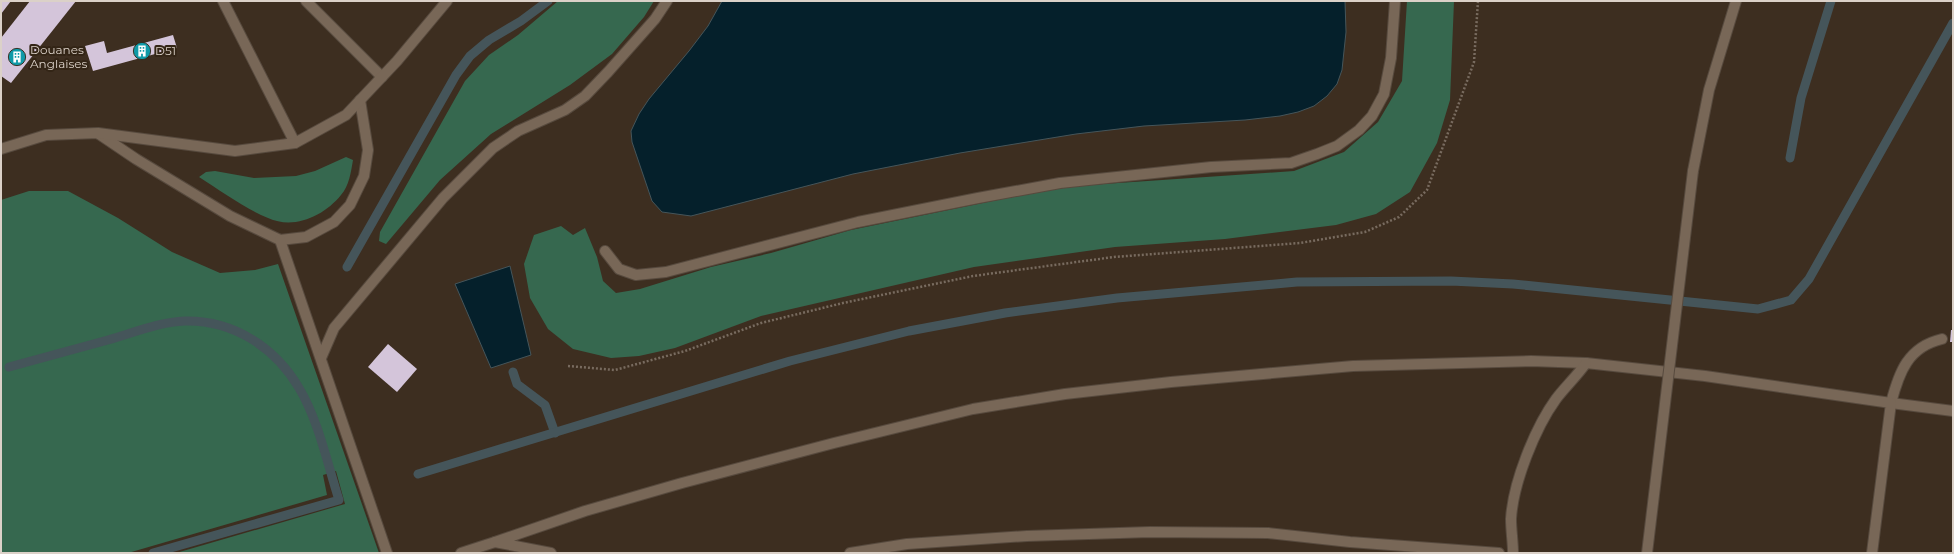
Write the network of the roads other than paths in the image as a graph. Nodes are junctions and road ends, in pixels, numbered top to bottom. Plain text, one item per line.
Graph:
1 (223, 1) edge
2 (306, 1) edge
3 (447, 1) edge
4 (667, 1) edge
5 (1395, 1) edge
6 (1736, 1) edge
7 (382, 78) junction
8 (360, 100) junction
9 (98, 133) junction
10 (295, 142) junction
11 (1, 149) edge
12 (280, 240) junction
13 (604, 251) dead end
14 (1942, 339) dead end
15 (321, 358) junction
16 (1586, 364) junction
17 (1891, 403) junction
18 (1953, 411) edge
19 (495, 542) junction
20 (387, 553) edge
21 (461, 553) edge
22 (551, 553) edge
23 (850, 553) edge
24 (1500, 553) edge
25 (1513, 553) edge
26 (1647, 553) edge
27 (1872, 553) edge

1 - 10 lane
2 - 7 lane
3 - 7 lane
4 - 15 lane
5 - 13 lane
6 - 26 lane, bridge
7 - 8 lane
8 - 10 lane
8 - 12 lane
9 - 10 lane
9 - 11 lane
9 - 12 lane
12 - 15 lane
14 - 17 lane
15 - 20 lane
16 - 17 lane
16 - 19 lane
16 - 25 lane
17 - 18 lane
17 - 27 lane
19 - 21 lane
19 - 22 lane
23 - 24 lane

